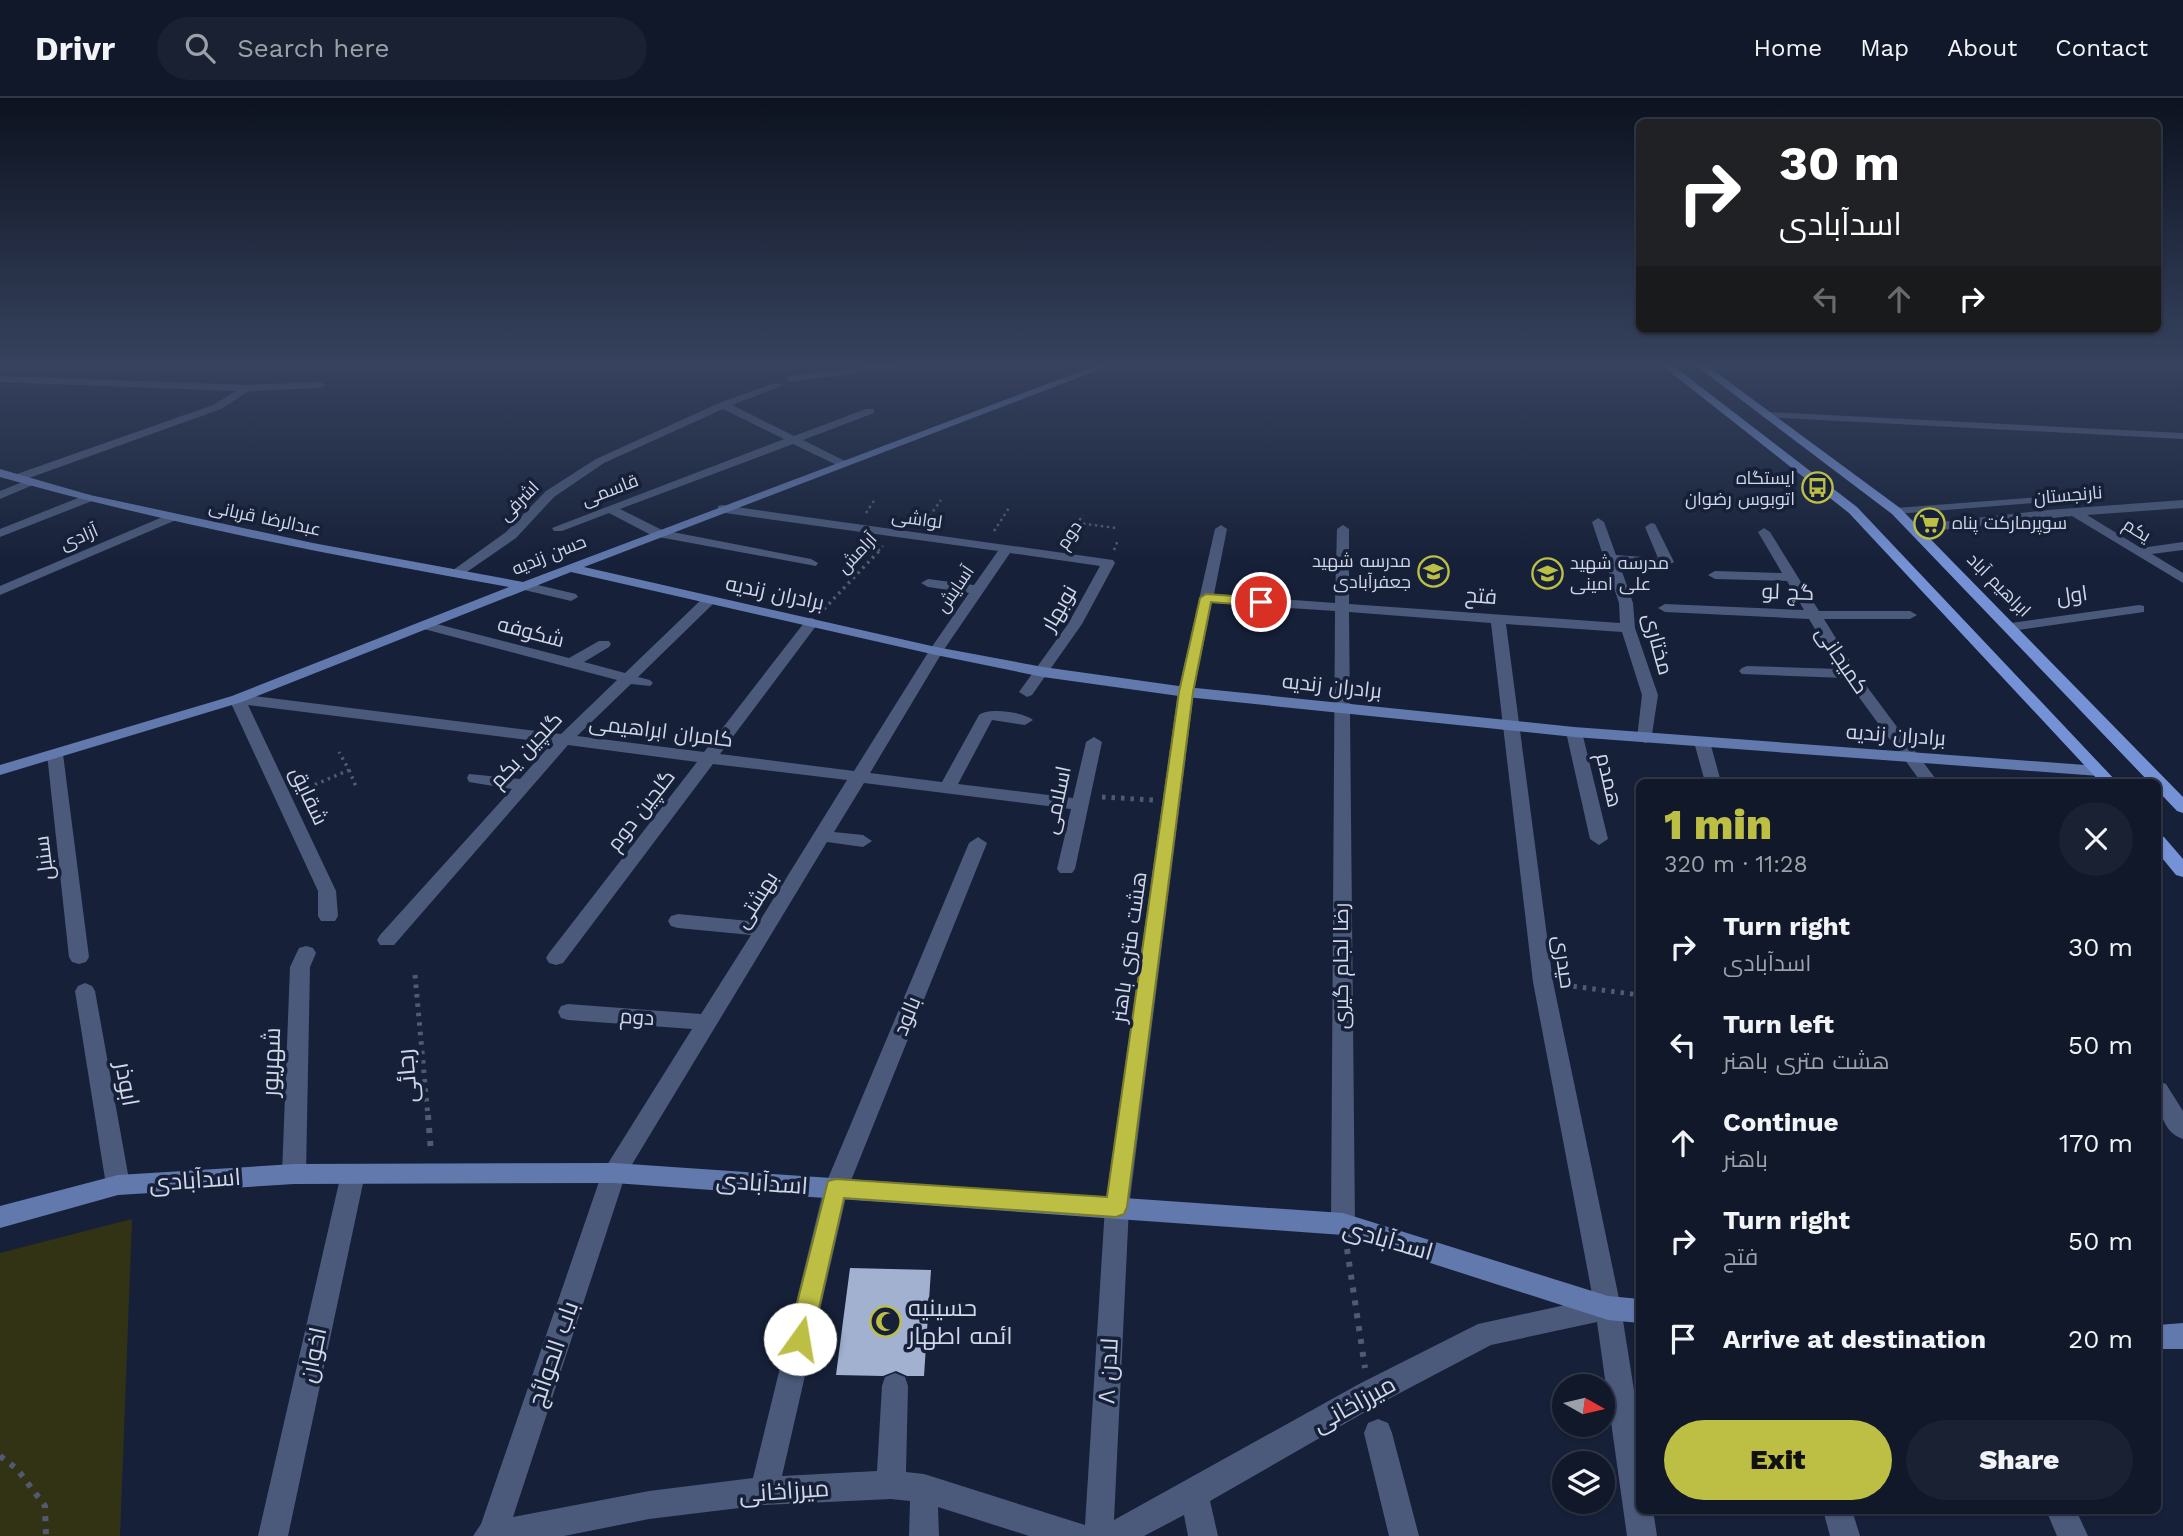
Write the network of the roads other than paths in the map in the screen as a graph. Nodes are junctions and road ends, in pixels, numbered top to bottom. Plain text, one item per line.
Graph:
1 (149, 431) edge
2 (665, 431) edge
3 (774, 431) edge
4 (813, 431) edge
5 (930, 431) edge
6 (1751, 431) edge
7 (1789, 431) edge
8 (2086, 431) edge
9 (2183, 436) edge
10 (790, 439) junction
11 (843, 464) junction
12 (0, 473) edge
13 (18, 478) junction
14 (34, 482) junction
15 (0, 495) edge
16 (2080, 497) dead end
17 (88, 498) junction
18 (2183, 503) edge
19 (611, 509) junction
20 (722, 509) junction
21 (1896, 511) junction
22 (2074, 512) junction
23 (172, 517) junction
24 (1598, 522) dead end
25 (1651, 527) dead end
26 (558, 528) dead end
27 (1914, 528) junction
28 (1221, 529) dead end
29 (1343, 529) dead end
30 (1764, 532) dead end
31 (0, 533) edge
32 (658, 533) junction
33 (70, 545) dead end
34 (2183, 547) edge
35 (1006, 549) junction
36 (88, 552) junction
37 (2139, 552) junction
38 (1611, 559) junction
39 (1667, 562) junction
40 (811, 563) dead end
41 (1108, 563) joint
42 (571, 568) junction
43 (456, 573) junction
44 (1715, 575) dead end
45 (1674, 576) dead end
46 (1790, 577) junction
47 (2183, 579) edge
48 (928, 583) dead end
49 (525, 586) junction
50 (978, 590) junction
51 (0, 591) edge
52 (571, 597) dead end
53 (1206, 598) junction
54 (709, 600) junction
55 (1342, 608) junction
56 (1665, 608) dead end
57 (2139, 609) dead end
58 (1812, 615) junction
59 (1910, 615) dead end
60 (1498, 619) junction
61 (811, 622) junction
62 (425, 625) junction
63 (2011, 627) junction
64 (1628, 628) junction
65 (604, 644) dead end
66 (936, 651) junction
67 (570, 664) junction
68 (1747, 671) dead end
69 (1043, 672) junction
70 (1850, 674) junction
71 (626, 679) junction
72 (645, 683) dead end
73 (1027, 692) dead end
74 (1186, 692) junction
75 (237, 699) junction
76 (1340, 708) junction
77 (1025, 720) dead end
78 (1511, 726) junction
79 (1574, 732) junction
80 (1645, 738) junction
81 (564, 740) junction
82 (1094, 742) dead end
83 (1702, 742) junction
84 (55, 754) junction
85 (709, 758) junction
86 (1912, 758) junction
87 (0, 770) edge
88 (2104, 776) edge
89 (859, 777) junction
90 (475, 778) dead end
91 (1712, 779) edge
92 (1928, 779) edge
93 (2156, 779) edge
94 (2161, 784) edge
95 (524, 785) junction
96 (947, 788) junction
97 (1079, 800) junction
98 (2183, 807) edge
99 (822, 836) junction
100 (1599, 839) dead end
101 (863, 841) dead end
102 (978, 843) dead end
103 (2161, 845) edge
104 (1066, 869) dead end
105 (2183, 871) edge
106 (328, 916) dead end
107 (678, 921) dead end
108 (765, 929) junction
109 (387, 940) dead end
110 (306, 953) dead end
111 (79, 957) dead end
112 (556, 958) dead end
113 (85, 991) dead end
114 (568, 1012) dead end
115 (707, 1022) junction
116 (2161, 1097) edge
117 (2183, 1130) edge
118 (614, 1173) junction
119 (294, 1174) junction
120 (353, 1174) junction
121 (118, 1185) junction
122 (836, 1188) junction
123 (1116, 1207) junction
124 (0, 1217) edge
125 (1343, 1224) junction
126 (1608, 1308) junction
127 (1636, 1311) edge
128 (2183, 1336) edge
129 (2161, 1337) edge
130 (895, 1386) dead end
131 (1378, 1433) dead end
132 (891, 1485) junction
133 (923, 1488) junction
134 (764, 1491) junction
135 (1194, 1494) junction
136 (1636, 1496) edge
137 (1639, 1514) edge
138 (1838, 1514) edge
139 (2062, 1514) edge
140 (273, 1536) edge
141 (490, 1536) edge
142 (924, 1536) edge
143 (1074, 1536) edge
144 (1100, 1536) edge
145 (1114, 1536) edge
146 (1203, 1536) edge
147 (1404, 1536) edge
148 (1642, 1536) edge
149 (1845, 1536) edge
150 (2073, 1536) edge

1 - 13 street
2 - 43 street, اشرفی
3 - 10 street
4 - 10 street, قاسمی
5 - 11 street, حسن زندیه
6 - 88 main road
7 - 21 main road, ابراهیم آباد
8 - 9 street
10 - 11 street
10 - 19 street, قاسمی
11 - 20 street, حسن زندیه
12 - 13 street, عبدالرضا قربانی
13 - 14 street, عبدالرضا قربانی
14 - 15 street
14 - 17 street, عبدالرضا قربانی
16 - 21 lane
17 - 23 street, عبدالرضا قربانی
17 - 31 street
18 - 22 street, نارنجستان
19 - 26 street, قاسمی
19 - 32 street
20 - 32 street, حسن زندیه
20 - 35 street, لواشی
21 - 27 main road, ابراهیم آباد
22 - 27 street, نارنجستان
22 - 37 street, یکم
23 - 36 street, آزادی
23 - 43 street, عبدالرضا قربانی
24 - 38 street, مختاری
25 - 39 street
27 - 63 main road, ابراهیم آباد
28 - 53 street, هشت متری باهنر
29 - 55 street, رضا لجام گیری
30 - 46 street, کمیجانی
32 - 40 street
32 - 42 street, حسن زندیه
33 - 36 street
34 - 37 street
35 - 41 street, لواشی
35 - 50 street, آسایش
36 - 51 street, آزادی
37 - 47 street, یکم
38 - 39 street
38 - 64 street, مختاری
39 - 45 street
41 - 69 street, نوبهار
42 - 49 street, حسن زندیه
42 - 54 street, برادران زندیه
43 - 49 street, عبدالرضا قربانی
44 - 46 street
46 - 58 street, کمیجانی
48 - 50 street
49 - 52 street
49 - 62 street, حسن زندیه
50 - 66 street, آسایش
53 - 55 street, فتح
53 - 74 street, هشت متری باهنر
54 - 61 street, برادران زندیه
54 - 71 street, گلچین یکم
55 - 60 street, فتح
55 - 76 street, رضا لجام گیری
56 - 58 street, گچ لو
57 - 63 street, اول
58 - 59 street, گچ لو
58 - 70 street, کمیجانی
60 - 64 street, فتح
60 - 78 street, حیدری
61 - 66 street, برادران زندیه
61 - 85 street, گلچین دوم
62 - 67 street, شکوفه
62 - 75 street, حسن زندیه
63 - 93 main road, ابراهیم آباد
64 - 80 street, مختاری
65 - 67 street
66 - 69 street, برادران زندیه
66 - 89 street, بهشتی
67 - 71 street, شکوفه
68 - 70 street
69 - 73 street
69 - 74 street, برادران زندیه
70 - 86 street, کمیجانی
71 - 72 street
71 - 81 street, گلچین یکم
74 - 76 street, برادران زندیه
74 - 123 street, هشت متری باهنر
75 - 81 street, کامران ابراهیمی
75 - 84 street, حسن زندیه
75 - 106 street, شقایق
76 - 78 street, برادران زندیه
76 - 125 street, رضا لجام گیری
77 - 96 street
78 - 79 street, برادران زندیه
78 - 126 street, حیدری
79 - 80 street, برادران زندیه
79 - 100 street, همدم
80 - 83 street, برادران زندیه
81 - 85 street, کامران ابراهیمی
81 - 95 street, گلچین یکم
82 - 97 street, اسلامی
83 - 86 street, برادران زندیه
83 - 91 street
84 - 87 street, حسن زندیه
84 - 111 street, سنبل
85 - 89 street, کامران ابراهیمی
85 - 112 street, گلچین دوم
86 - 88 street, برادران زندیه
86 - 92 street, کمیجانی
89 - 96 street, کامران ابراهیمی
89 - 99 street, بهشتی
90 - 95 street
94 - 98 main road, ابراهیم آباد
95 - 109 street, گلچین یکم
96 - 97 street, کامران ابراهیمی
97 - 104 street, اسلامی
99 - 101 street
99 - 108 street, بهشتی
102 - 122 street, بالود
103 - 105 main road
107 - 108 street
108 - 115 street, بهشتی
110 - 119 street, شهریور
113 - 121 street, ابوذر
114 - 115 street, دوم
115 - 118 street, بهشتی
116 - 117 street
118 - 120 street, اسدآبادی
118 - 122 street, اسدآبادی
118 - 141 street, باب الحوائج
119 - 120 street, اسدآبادی
119 - 121 street, اسدآبادی
120 - 140 street, اخوان
121 - 124 street, اسدآبادی
122 - 123 street, اسدآبادی
122 - 134 street, بالود
123 - 125 street, اسدآبادی
123 - 144 street, لادن ۸
125 - 126 street, اسدآبادی
126 - 127 street, اسدآبادی
126 - 135 street, میرزاخانی
126 - 136 street, حیدری
128 - 129 street
130 - 132 street
131 - 147 street
132 - 133 street, میرزاخانی
132 - 134 street, میرزاخانی
133 - 142 street
133 - 143 street, میرزاخانی
134 - 141 street, میرزاخانی
135 - 145 street, میرزاخانی
135 - 146 street
137 - 148 street, حیدری
138 - 149 street
139 - 150 street

